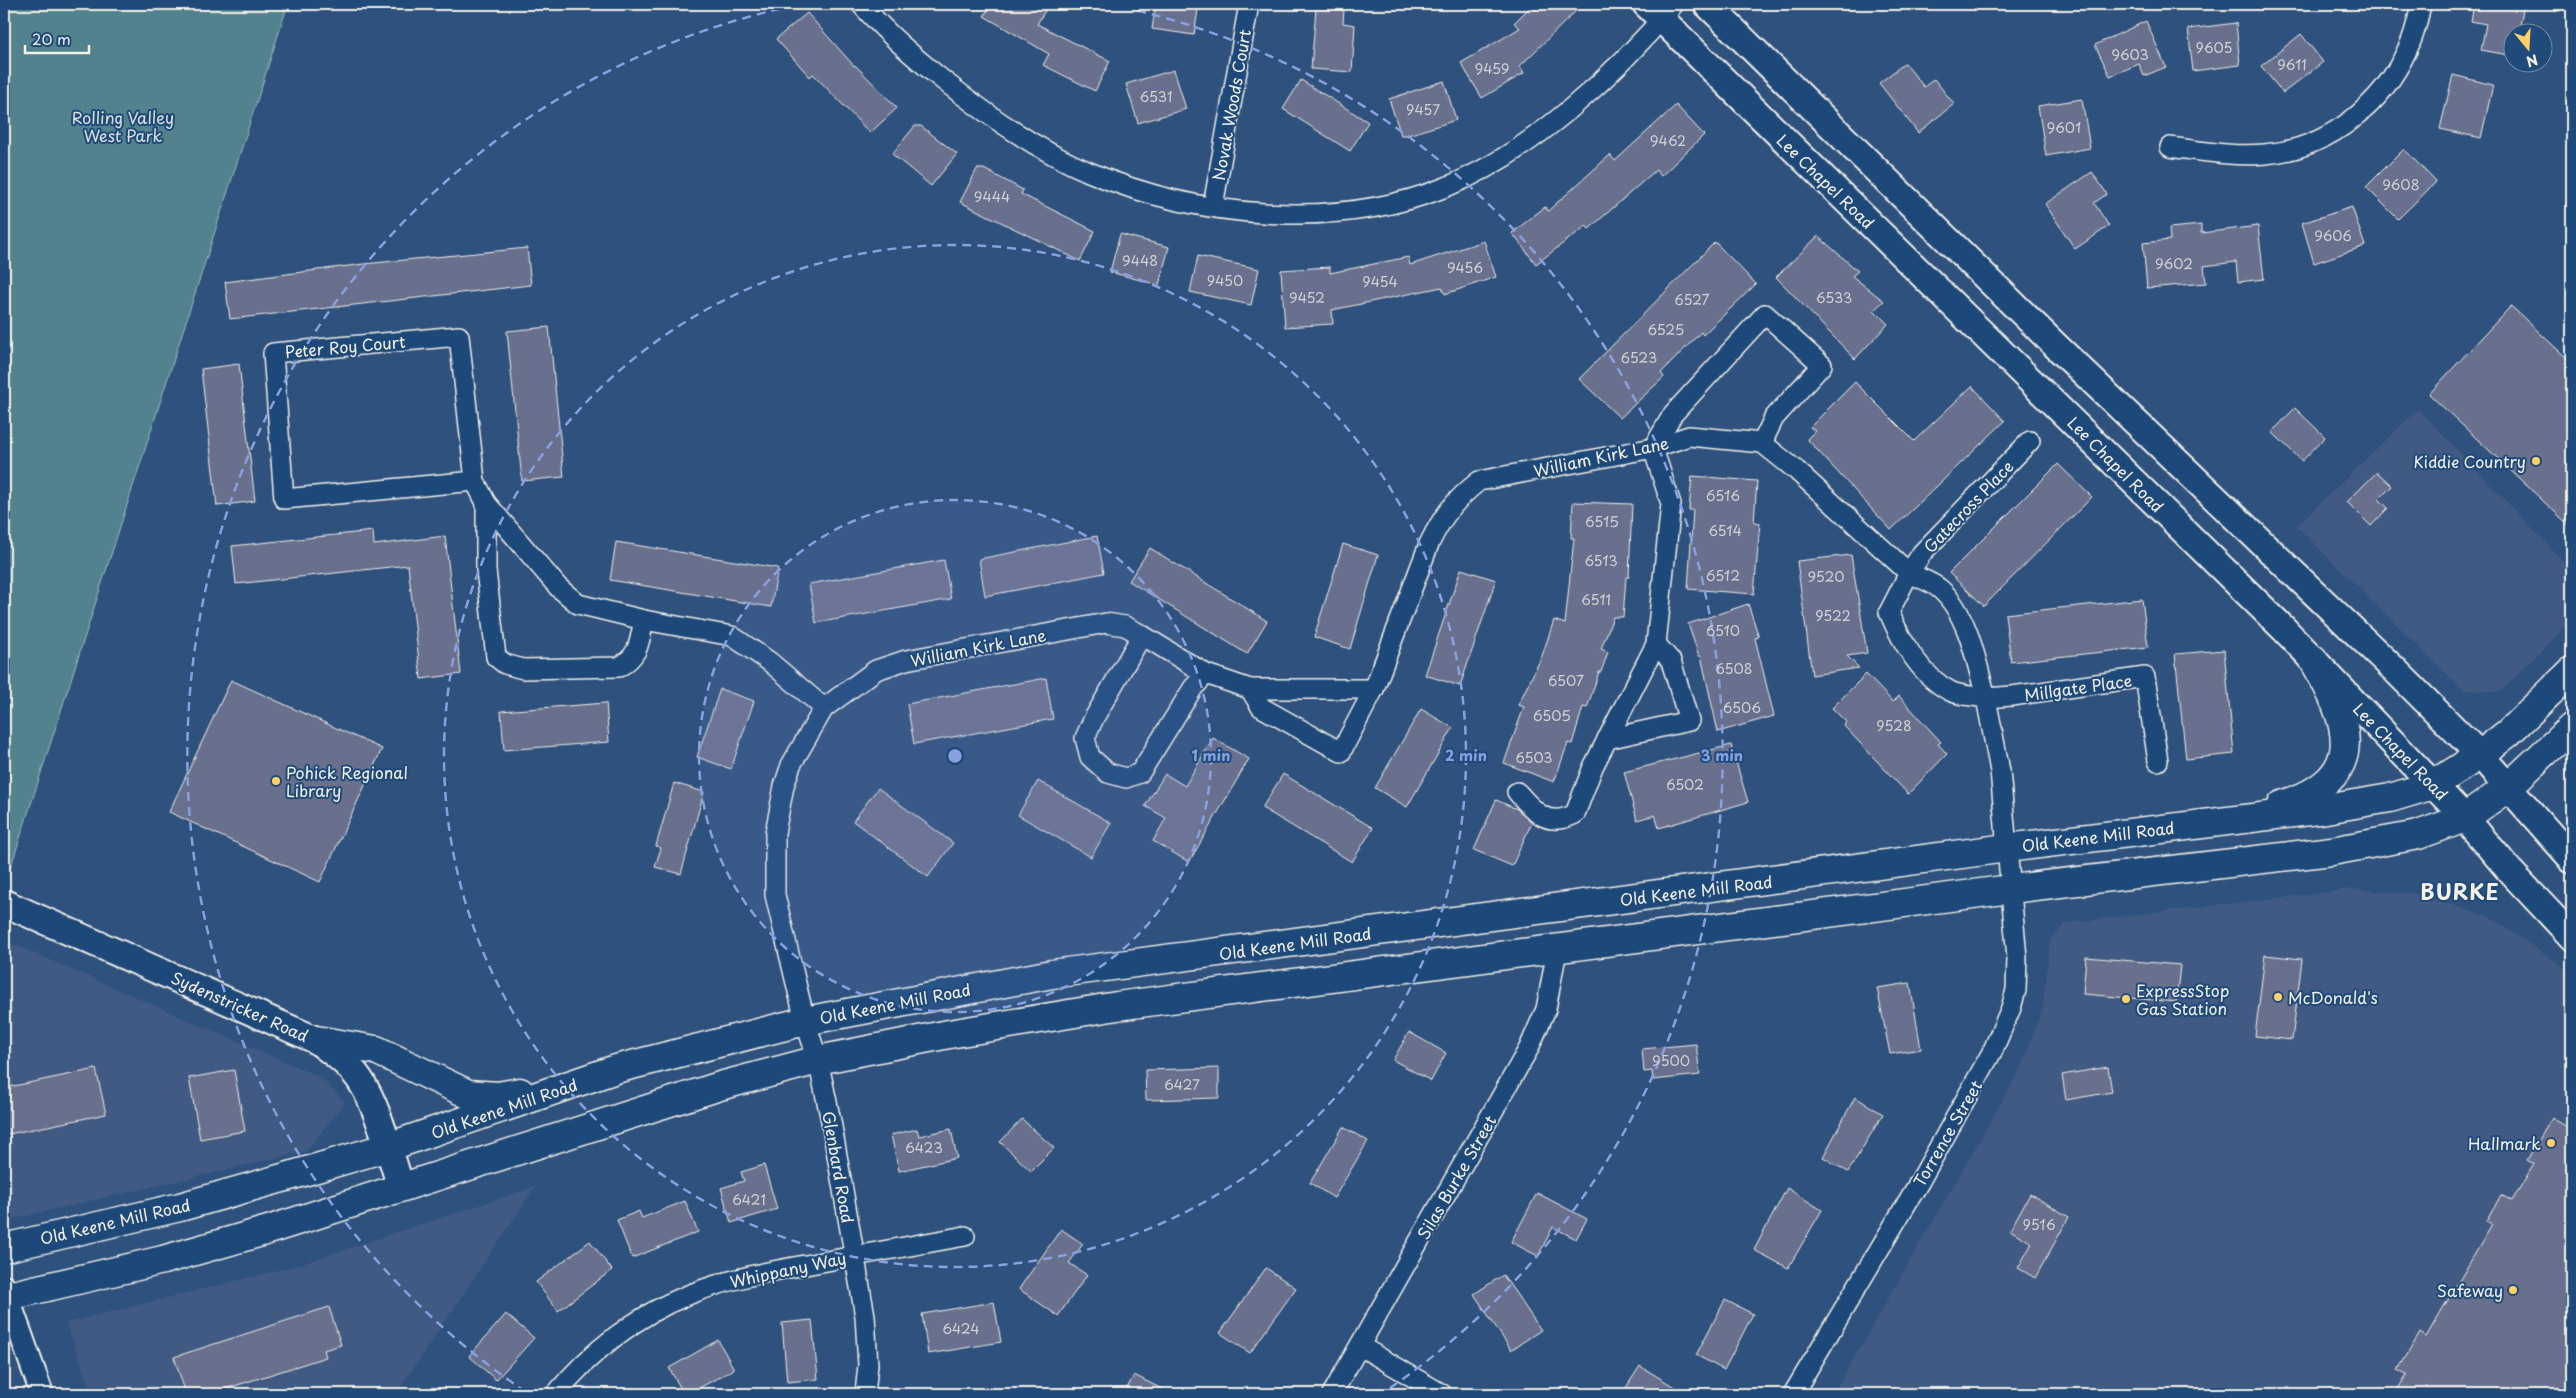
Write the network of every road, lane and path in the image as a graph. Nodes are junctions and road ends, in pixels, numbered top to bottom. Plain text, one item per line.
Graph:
1 (861, 4) edge
2 (1249, 4) edge
3 (1707, 4) edge
4 (2421, 4) edge
5 (1661, 9) edge
6 (2170, 147) dead end
7 (1213, 206) junction
8 (2030, 441) dead end
9 (1762, 442) junction
10 (1653, 448) junction
11 (475, 481) junction
12 (486, 503) junction
13 (1909, 573) junction
14 (644, 620) junction
15 (1142, 636) junction
16 (1656, 644) junction
17 (2313, 659) junction
18 (2572, 671) edge
19 (1206, 674) junction
20 (1250, 689) junction
21 (1374, 689) junction
22 (1986, 698) junction
23 (824, 708) junction
24 (2572, 727) edge
25 (1607, 739) junction
26 (2480, 755) junction
27 (2158, 762) dead end
28 (2433, 785) junction
29 (2507, 788) junction
30 (1517, 792) dead end
31 (2465, 818) junction
32 (2240, 819) junction
33 (2007, 848) junction
34 (2572, 858) edge
35 (2011, 889) junction
36 (4, 903) edge
37 (2572, 937) edge
38 (1557, 950) junction
39 (805, 1021) junction
40 (316, 1040) junction
41 (818, 1060) junction
42 (576, 1084) junction
43 (388, 1147) junction
44 (401, 1187) junction
45 (965, 1236) dead end
46 (4, 1248) edge
47 (855, 1256) junction
48 (5, 1293) edge
49 (1360, 1346) junction
50 (42, 1394) edge
51 (556, 1394) edge
52 (865, 1394) edge
53 (1332, 1394) edge
54 (1442, 1394) edge
55 (1793, 1394) edge

1 - 7 street
2 - 7 street, Novak Woods Court
3 - 26 main road
4 - 6 street
5 - 7 street
5 - 17 main road, Lee Chapel Road
8 - 13 street, Gatecross Place
9 - 10 street, William Kirk Lane
9 - 10 street
9 - 13 street
10 - 16 street
10 - 21 street, William Kirk Lane
11 - 11 street, Peter Roy Court
11 - 12 street, Peter Roy Court
12 - 14 street, Peter Roy Court
12 - 14 street, Peter Roy Court
13 - 22 street
13 - 22 street
14 - 23 street, Peter Roy Court
15 - 19 street, William Kirk Lane
15 - 19 street
15 - 23 street, William Kirk Lane
16 - 25 street
16 - 25 street
17 - 28 main road, Lee Chapel Road
17 - 32 main road
18 - 26 main road, Old Keene Mill Road
19 - 20 street, William Kirk Lane
20 - 21 street, William Kirk Lane
20 - 21 street, William Kirk Lane
22 - 27 street, Millgate Place
22 - 33 street
23 - 39 street, Glenbard Road
24 - 29 main road
25 - 30 street
26 - 28 main road, Old Keene Mill Road
26 - 29 main road
28 - 31 main road, Lee Chapel Road
28 - 32 main road, Old Keene Mill Road
29 - 31 main road
29 - 34 main road
31 - 35 main road
31 - 37 main road, Lee Chapel Road
32 - 33 main road, Old Keene Mill Road
33 - 35 street, Torrence Street
33 - 39 main road, Old Keene Mill Road
35 - 38 main road
35 - 55 street, Torrence Street
36 - 40 main road, Sydenstricker Road
38 - 41 main road
38 - 49 street, Silas Burke Street
39 - 41 street, Glenbard Road
39 - 42 main road, Old Keene Mill Road
40 - 42 main road
40 - 43 main road, Sydenstricker Road
41 - 44 main road
41 - 47 street, Glenbard Road
42 - 43 main road, Old Keene Mill Road
43 - 44 main road, Sydenstricker Road
43 - 46 main road, Old Keene Mill Road
44 - 48 main road
45 - 47 street, Whippany Way
47 - 51 street, Whippany Way
47 - 52 street, Glenbard Road
48 - 50 street
49 - 53 street, Silas Burke Street
49 - 54 street

